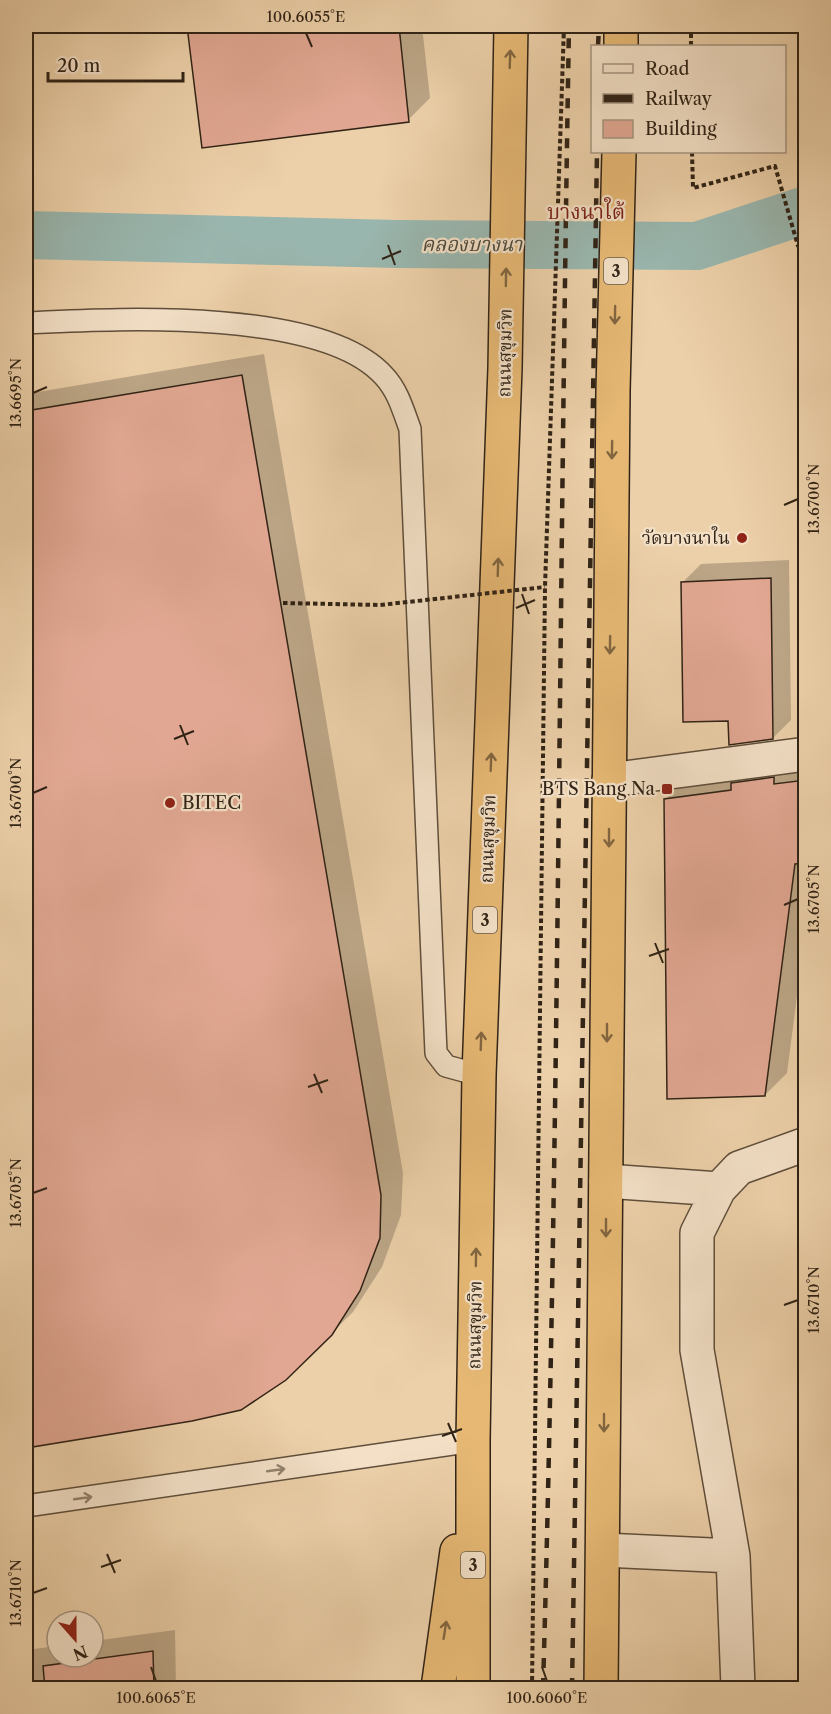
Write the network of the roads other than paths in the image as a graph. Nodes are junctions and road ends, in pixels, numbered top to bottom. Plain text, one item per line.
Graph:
1 (511, 26) edge
2 (621, 26) edge
3 (621, 45) edge
4 (619, 153) edge
5 (26, 323) edge
6 (806, 754) edge
7 (609, 780) junction
8 (479, 1075) junction
9 (806, 1143) edge
10 (606, 1180) junction
11 (719, 1189) junction
12 (473, 1441) junction
13 (26, 1506) edge
14 (603, 1550) junction
15 (733, 1556) junction
16 (603, 1609) junction
17 (438, 1689) edge
18 (473, 1689) edge
19 (601, 1689) edge
20 (619, 1689) edge
21 (738, 1689) edge

8 -> 1 highway, ถนนสุขุมวิท / 3
2 - 3 highway
4 -> 7 highway, 3
5 - 8 lane
6 - 7 street
7 -> 10 highway, 3
12 -> 8 highway, ถนนสุขุมวิท / 3
9 - 11 street
10 - 11 street
10 -> 14 highway, 3
11 - 15 street
13 -> 12 lane
17 -> 12 highway
12 - 18 highway, ถนนสุขุมวิท / 3
14 - 15 street
14 - 16 highway, 3
15 - 21 street
16 - 19 highway, 3
16 - 20 highway

